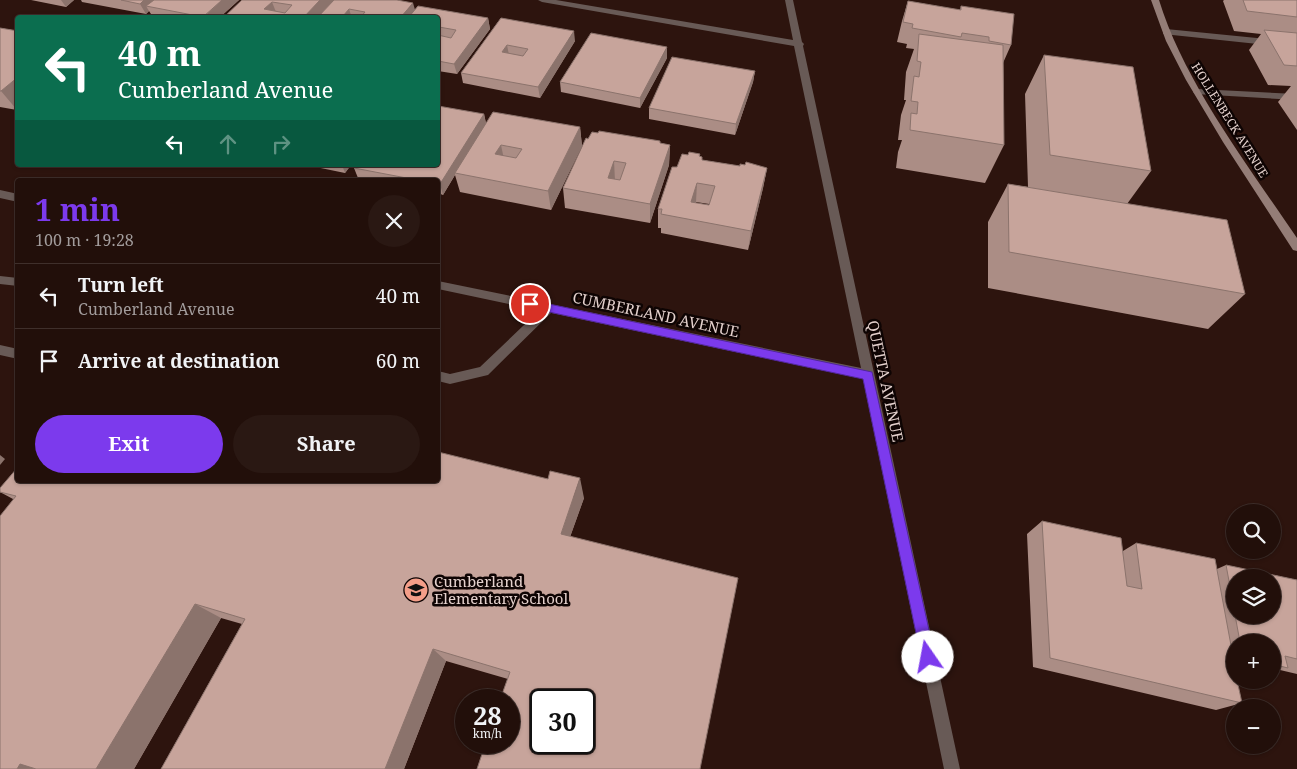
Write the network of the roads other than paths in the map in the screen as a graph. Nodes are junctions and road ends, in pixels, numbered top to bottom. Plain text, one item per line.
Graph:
1 (542, 0) edge
2 (790, 0) edge
3 (1155, 0) edge
4 (1166, 32) junction
5 (800, 44) junction
6 (1297, 45) edge
7 (1198, 92) junction
8 (1297, 97) edge
9 (0, 194) edge
10 (15, 197) edge
11 (1297, 247) edge
12 (0, 280) edge
13 (15, 282) edge
14 (440, 285) edge
15 (549, 308) junction
16 (0, 350) edge
17 (15, 353) edge
18 (868, 375) junction
19 (440, 376) edge
20 (952, 769) edge

1 - 5 street
2 - 5 street, QUETTA AVENUE
3 - 4 street, HOLLENBECK AVENUE
4 - 6 street
4 - 7 street, HOLLENBECK AVENUE
5 - 18 street, QUETTA AVENUE
7 - 8 street
7 - 11 street, HOLLENBECK AVENUE
9 - 10 street
12 - 13 street
14 - 15 street, CUMBERLAND AVENUE
15 - 18 street, CUMBERLAND AVENUE
15 - 19 street
16 - 17 street
18 - 20 street, QUETTA AVENUE

